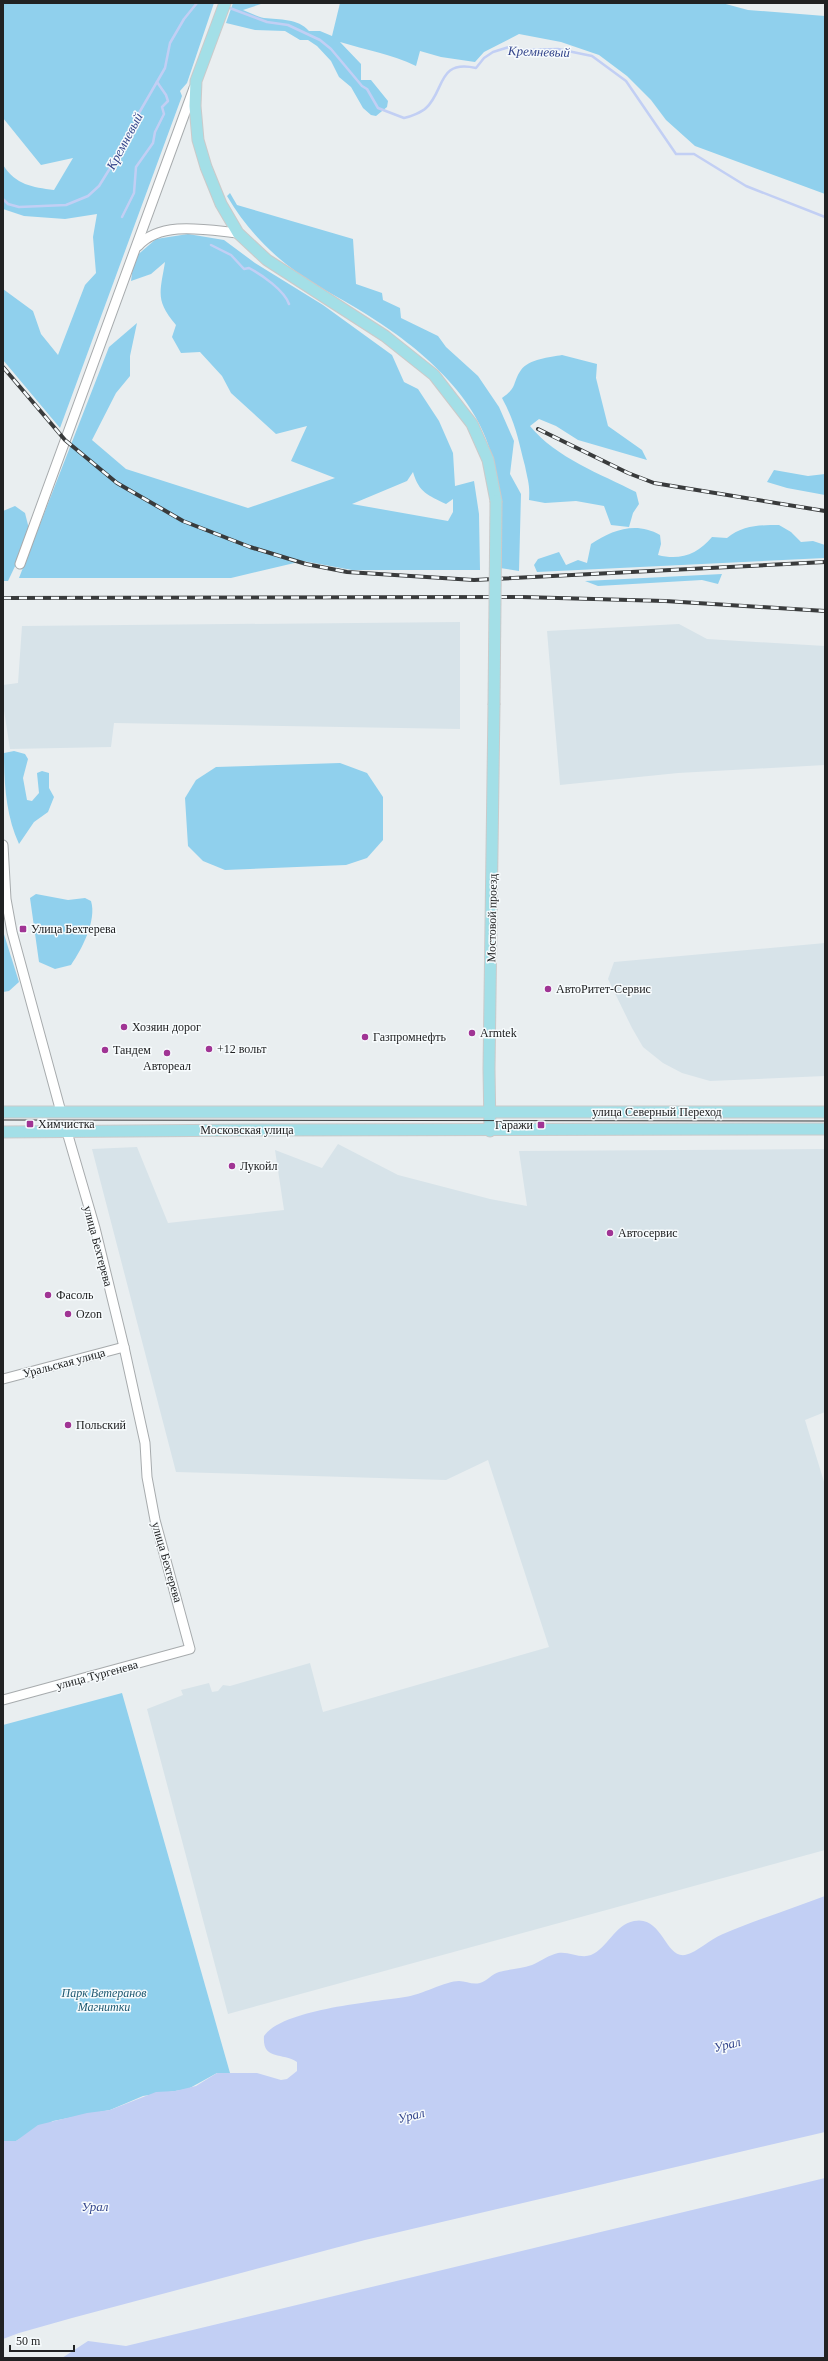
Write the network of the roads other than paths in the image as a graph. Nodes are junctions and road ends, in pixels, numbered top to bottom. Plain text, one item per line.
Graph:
1 (225, 3) edge
2 (196, 81) junction
3 (238, 233) junction
4 (135, 250) junction
5 (20, 564) dead end
6 (3, 845) edge
7 (3, 1112) edge
8 (61, 1112) junction
9 (490, 1112) junction
10 (825, 1112) edge
11 (825, 1129) edge
12 (490, 1131) junction
13 (3, 1132) edge
14 (67, 1132) junction
15 (124, 1347) junction
16 (3, 1379) edge
17 (190, 1649) joint
18 (3, 1700) edge

1 - 2 main road, Мостовой проезд
2 - 3 main road, Мостовой проезд
2 - 4 street
3 - 4 street
3 - 9 main road, Мостовой проезд, bridge
4 - 5 street
6 - 8 street, улица Бехтерева
7 - 8 main road, Московская улица
8 - 9 main road, Московская улица
8 - 14 main road, улица Бехтерева
9 - 10 main road, улица Северный Переход
9 - 12 main road, Мостовой проезд
11 - 12 main road, улица Северный Переход
12 - 14 main road, Московская улица
13 - 14 main road, Московская улица
14 - 15 street, улица Бехтерева
15 - 16 street, Уральская улица
15 - 17 street, улица Бехтерева
17 - 18 street, улица Тургенева

